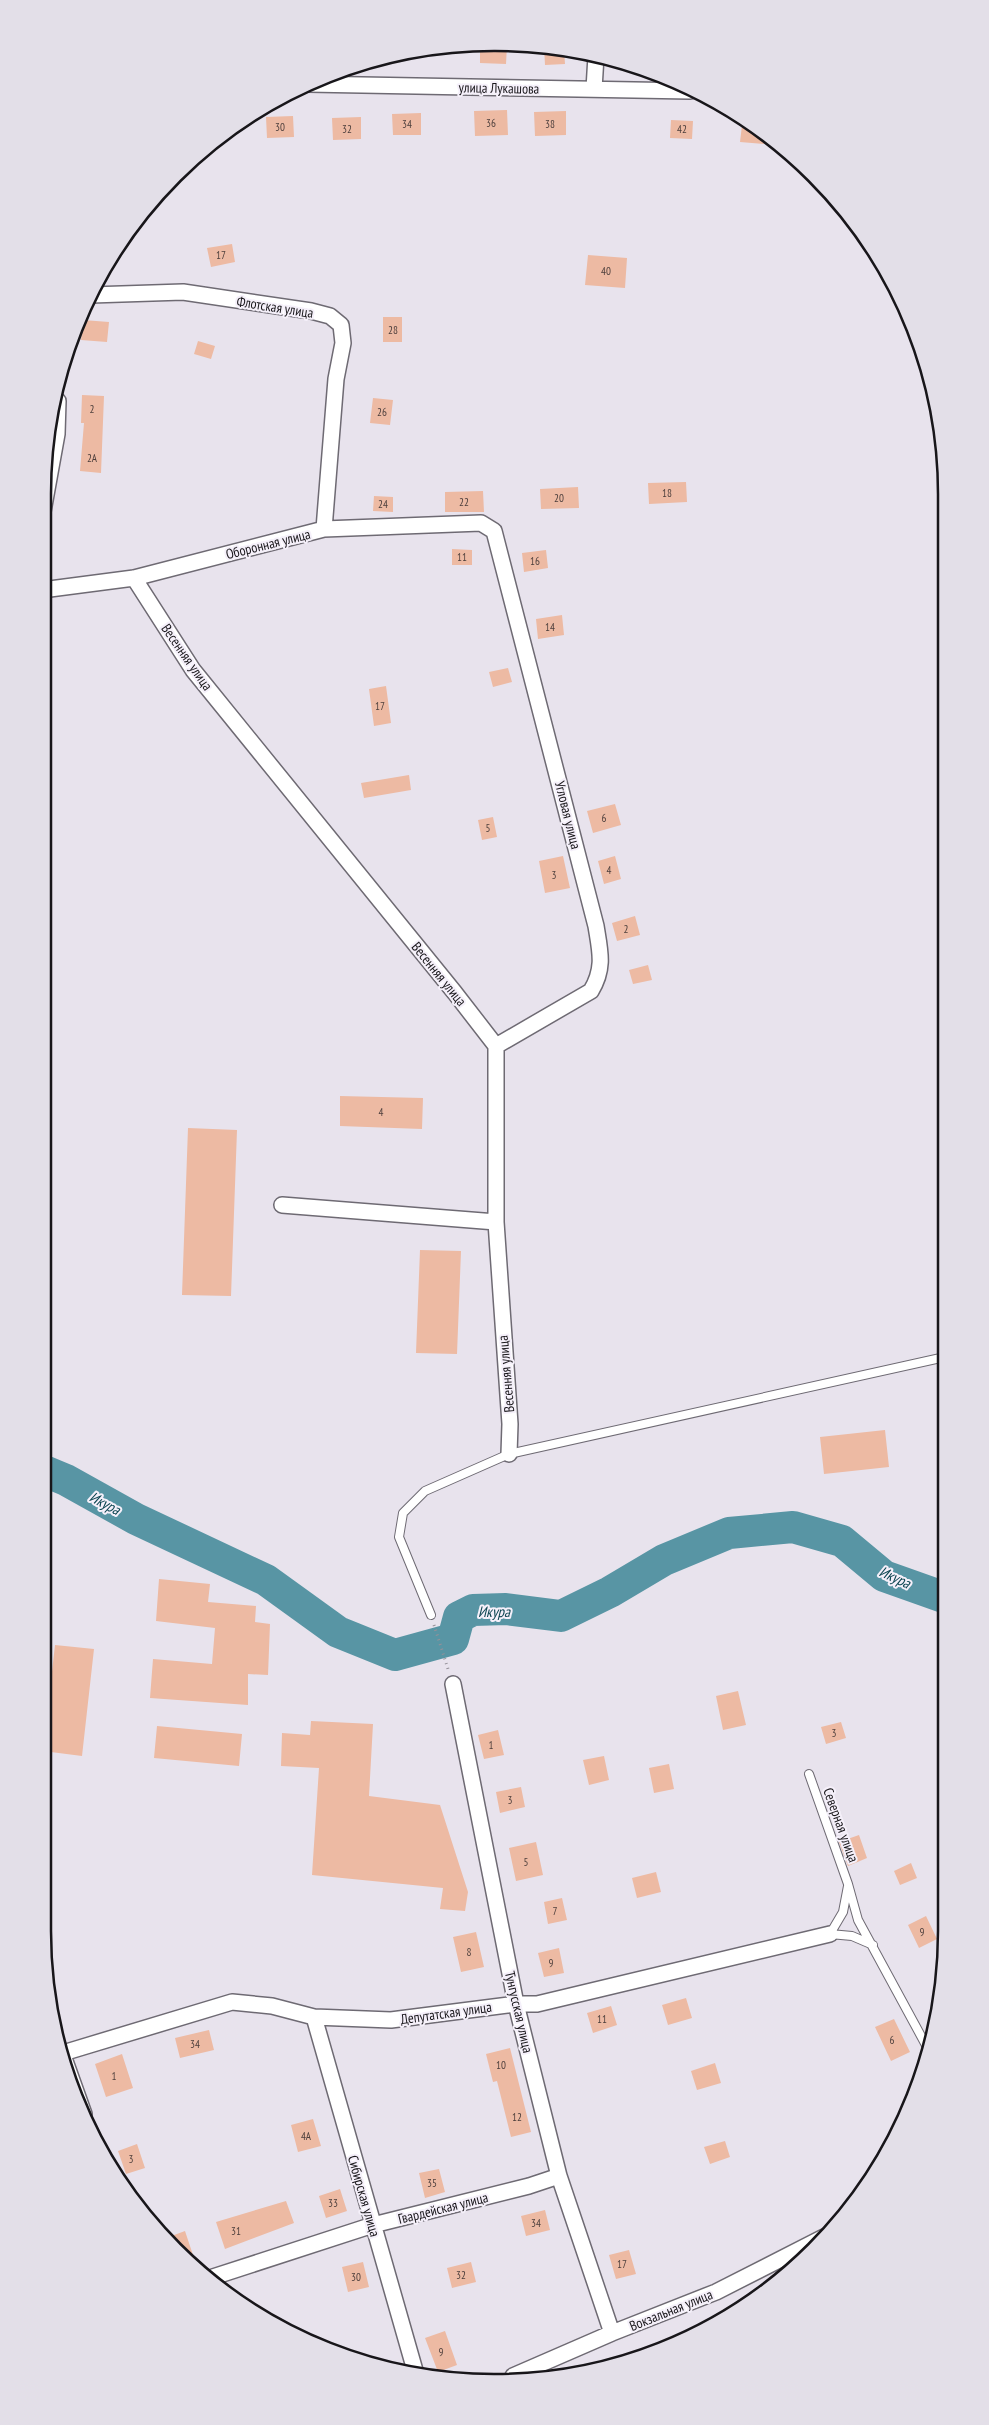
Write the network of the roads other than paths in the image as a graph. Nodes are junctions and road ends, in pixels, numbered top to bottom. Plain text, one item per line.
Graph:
1 (596, 63) edge
2 (327, 84) edge
3 (594, 89) junction
4 (679, 92) edge
5 (99, 294) edge
6 (58, 420) edge
7 (52, 464) edge
8 (324, 529) junction
9 (494, 531) joint
10 (134, 578) junction
11 (51, 589) edge
12 (496, 1046) junction
13 (282, 1205) dead end
14 (496, 1222) junction
15 (938, 1359) edge
16 (509, 1454) junction
17 (431, 1615) road end
18 (453, 1684) road end
19 (809, 1774) dead end
20 (848, 1884) junction
21 (830, 1934) junction
22 (873, 1945) junction
23 (516, 2004) junction
24 (314, 2017) junction
25 (924, 2041) edge
26 (68, 2052) edge
27 (553, 2150) junction
28 (559, 2176) junction
29 (529, 2186) junction
30 (373, 2225) junction
31 (805, 2246) edge
32 (217, 2276) edge
33 (612, 2334) junction
34 (414, 2366) edge
35 (521, 2373) edge

1 - 3 street
2 - 3 street, улица Лукашова
3 - 4 street, улица Лукашова
5 - 8 street, Флотская улица
6 - 7 street
8 - 9 street, Оборонная улица
8 - 10 street, Оборонная улица
9 - 12 street, Угловая улица
10 - 11 street, Оборонная улица
10 - 12 street, Весенняя улица
12 - 14 street, Весенняя улица
13 - 14 street
14 - 16 street, Весенняя улица
15 - 16 lane
16 - 17 lane
18 - 23 street, Тунгусская улица
19 - 20 lane, Северная улица
20 - 21 lane, Северная улица
20 - 22 lane, Северная улица
21 - 22 lane
21 - 23 street, Депутатская улица
22 - 25 lane, Северная улица
23 - 24 street, Депутатская улица
23 - 27 street, Тунгусская улица
24 - 26 street, Депутатская улица
24 - 30 street, Сибирская улица
27 - 28 street, Тунгусская улица
27 - 29 street
28 - 29 street, Гвардейская улица
28 - 33 street, Тунгусская улица
29 - 30 street, Гвардейская улица
30 - 32 street, Гвардейская улица
30 - 34 street, Сибирская улица
31 - 33 street, Вокзальная улица
33 - 35 street, Вокзальная улица

